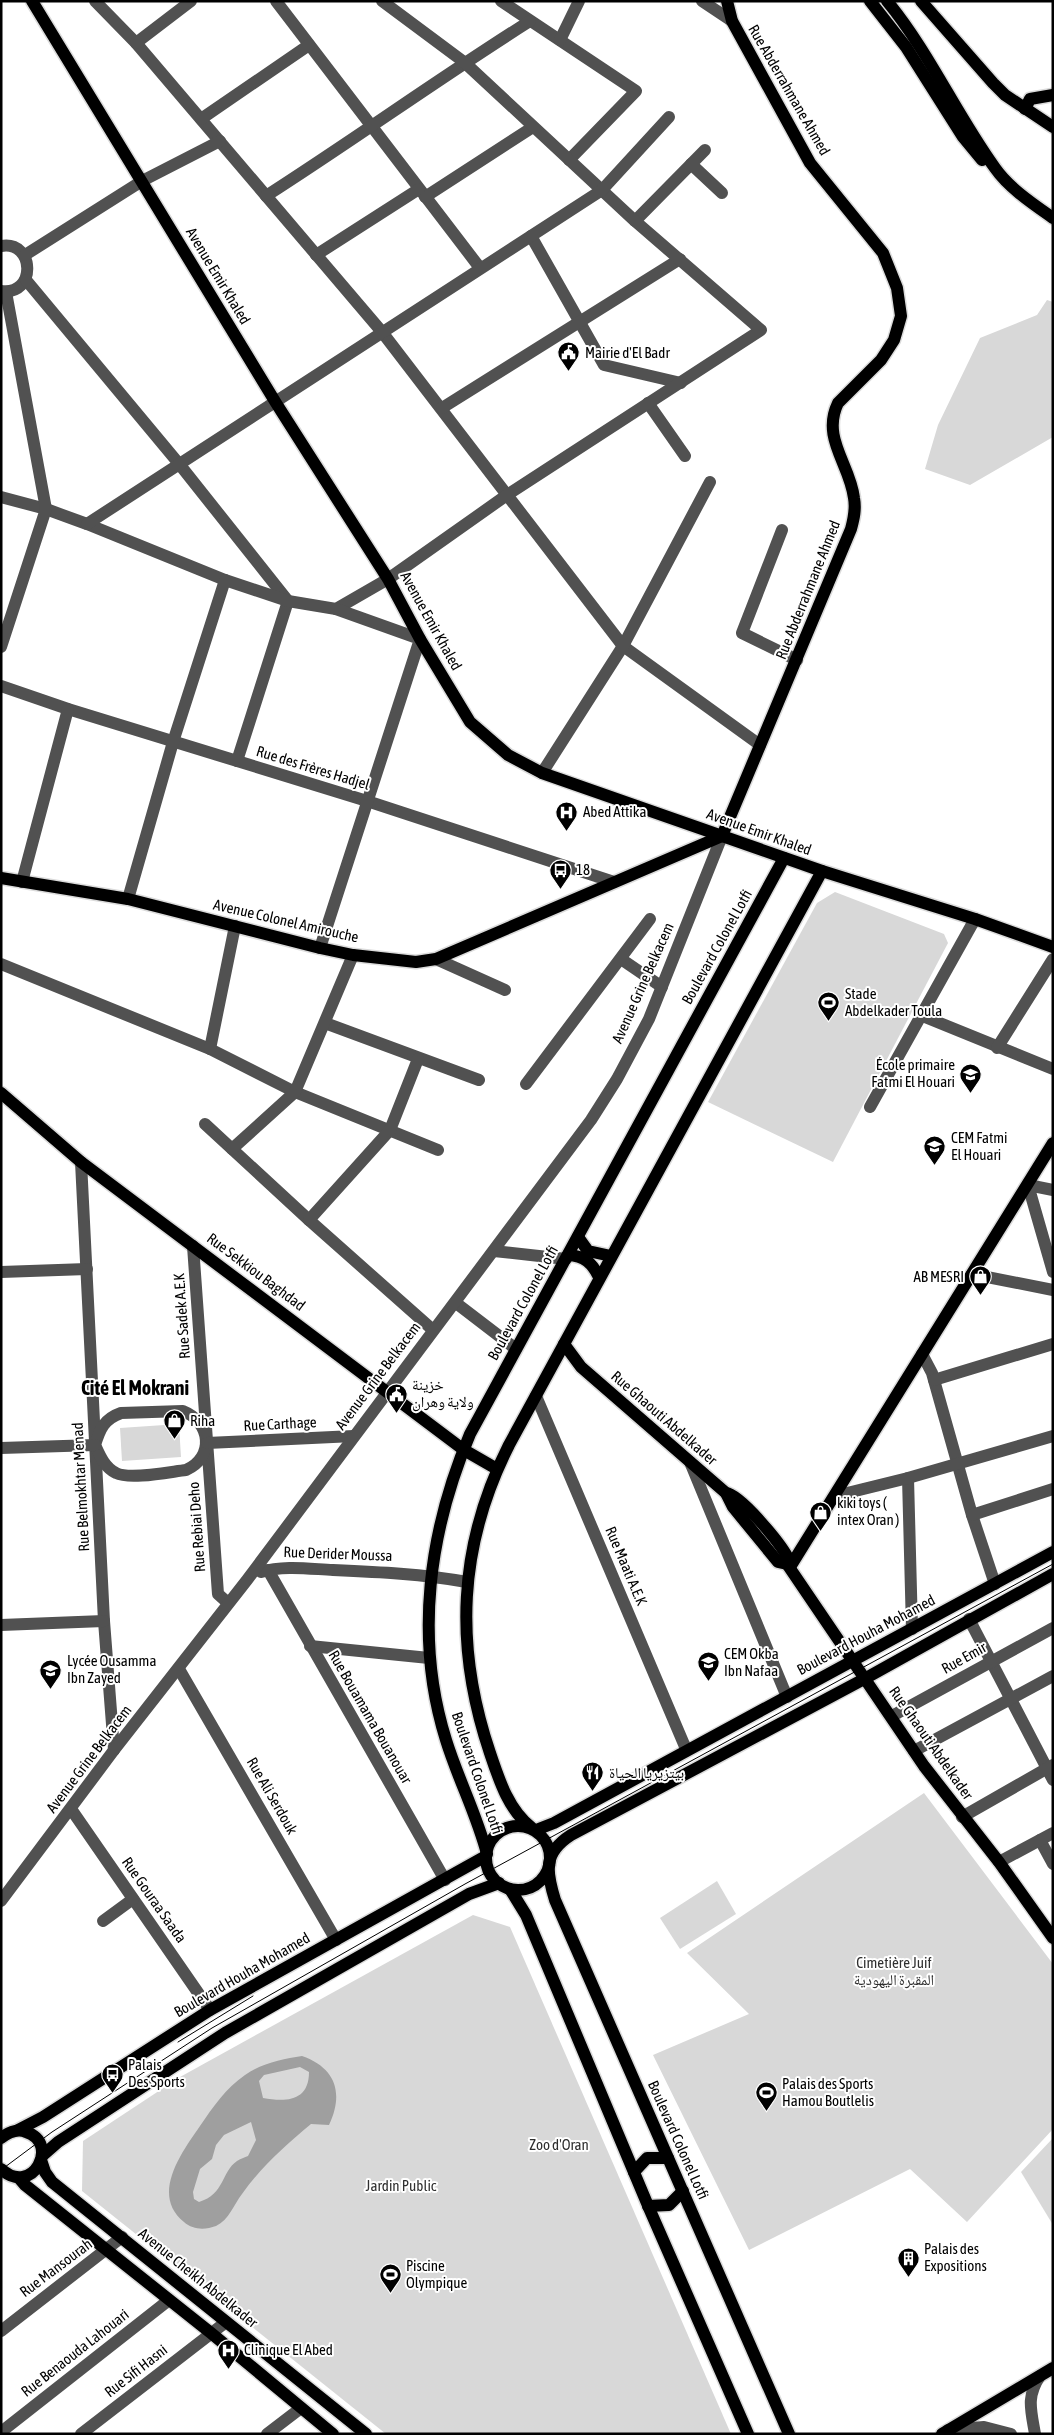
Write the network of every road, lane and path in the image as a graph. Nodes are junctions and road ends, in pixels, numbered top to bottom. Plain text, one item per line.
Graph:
1 (32, 1) edge
2 (95, 1) edge
3 (191, 1) edge
4 (276, 1) edge
5 (382, 1) edge
6 (501, 1) edge
7 (579, 1) edge
8 (702, 1) edge
9 (727, 1) edge
10 (870, 1) edge
11 (887, 1) edge
12 (921, 1) edge
13 (530, 21) junction
14 (732, 21) junction
15 (560, 40) junction
16 (136, 43) junction
17 (309, 45) junction
18 (464, 62) junction
19 (1053, 95) edge
20 (1025, 109) junction
21 (669, 117) dead end
22 (201, 119) junction
23 (533, 127) junction
24 (1053, 127) edge
25 (372, 128) junction
26 (220, 142) junction
27 (705, 150) dead end
28 (569, 160) junction
29 (691, 164) junction
30 (994, 168) junction
31 (142, 181) junction
32 (602, 190) junction
33 (422, 193) junction
34 (722, 193) dead end
35 (266, 196) junction
36 (1053, 218) edge
37 (635, 221) junction
38 (531, 236) junction
39 (2, 243) edge
40 (24, 255) junction
41 (316, 255) junction
42 (680, 259) junction
43 (480, 268) junction
44 (26, 280) junction
45 (4, 291) edge
46 (578, 322) junction
47 (382, 332) junction
48 (681, 383) junction
49 (276, 403) junction
50 (648, 403) junction
51 (442, 408) junction
52 (685, 456) dead end
53 (180, 465) junction
54 (710, 482) dead end
55 (507, 495) junction
56 (1, 497) edge
57 (46, 509) junction
58 (87, 524) junction
59 (782, 530) dead end
60 (388, 579) junction
61 (225, 580) junction
62 (288, 601) junction
63 (336, 609) junction
64 (420, 639) junction
65 (623, 646) junction
66 (1, 647) edge
67 (797, 660) junction
68 (1, 686) edge
69 (68, 709) junction
70 (173, 742) junction
71 (760, 745) junction
72 (237, 761) junction
73 (542, 773) junction
74 (367, 801) junction
75 (722, 836) junction
76 (784, 858) junction
77 (822, 872) junction
78 (1, 878) edge
79 (22, 882) junction
80 (614, 882) junction
81 (128, 899) junction
82 (650, 919) dead end
83 (975, 920) junction
84 (235, 926) junction
85 (1053, 947) edge
86 (320, 948) junction
87 (353, 955) junction
88 (436, 959) junction
89 (621, 959) junction
90 (1053, 959) edge
91 (1, 964) edge
92 (662, 987) junction
93 (505, 990) dead end
94 (920, 1014) junction
95 (325, 1023) junction
96 (997, 1048) junction
97 (210, 1049) junction
98 (418, 1059) junction
99 (1053, 1069) edge
100 (479, 1080) dead end
101 (526, 1084) dead end
102 (295, 1092) junction
103 (1, 1093) edge
104 (870, 1107) dead end
105 (205, 1124) dead end
106 (390, 1130) junction
107 (1053, 1143) edge
108 (232, 1149) junction
109 (438, 1150) dead end
110 (81, 1162) junction
111 (1028, 1185) junction
112 (1053, 1190) edge
113 (309, 1220) junction
114 (578, 1237) junction
115 (193, 1246) junction
116 (494, 1251) junction
117 (611, 1256) junction
118 (567, 1257) junction
119 (87, 1269) junction
120 (1, 1272) edge
121 (1053, 1272) edge
122 (972, 1274) junction
123 (599, 1277) junction
124 (1053, 1290) edge
125 (456, 1303) junction
126 (433, 1330) junction
127 (564, 1344) junction
128 (1053, 1344) edge
129 (516, 1349) junction
130 (922, 1354) junction
131 (556, 1359) junction
132 (582, 1367) junction
133 (934, 1380) junction
134 (389, 1391) junction
135 (536, 1396) junction
136 (470, 1434) junction
137 (354, 1436) junction
138 (447, 1436) junction
139 (1053, 1436) edge
140 (207, 1444) junction
141 (95, 1445) junction
142 (1, 1448) edge
143 (464, 1450) junction
144 (690, 1462) junction
145 (957, 1464) junction
146 (497, 1469) junction
147 (908, 1478) junction
148 (1053, 1489) edge
149 (835, 1496) junction
150 (972, 1515) junction
151 (274, 1543) junction
152 (1053, 1552) edge
153 (788, 1566) junction
154 (285, 1568) junction
155 (268, 1570) junction
156 (1053, 1574) edge
157 (431, 1576) junction
158 (247, 1580) junction
159 (467, 1582) junction
160 (995, 1584) junction
161 (228, 1603) junction
162 (970, 1618) junction
163 (104, 1621) junction
164 (1, 1625) edge
165 (1053, 1628) edge
166 (912, 1629) junction
167 (310, 1646) junction
168 (429, 1658) junction
169 (853, 1661) junction
170 (990, 1662) junction
171 (179, 1669) junction
172 (1053, 1676) edge
173 (866, 1678) junction
174 (787, 1696) junction
175 (1010, 1697) junction
176 (892, 1716) junction
177 (686, 1749) junction
178 (114, 1750) junction
179 (914, 1750) junction
180 (1051, 1771) edge
181 (71, 1809) junction
182 (962, 1817) junction
183 (534, 1829) junction
184 (1053, 1833) edge
185 (1040, 1840) junction
186 (487, 1855) junction
187 (550, 1857) junction
188 (999, 1862) junction
189 (1053, 1864) edge
190 (445, 1880) junction
191 (505, 1886) junction
192 (134, 1899) junction
193 (1, 1901) edge
194 (103, 1922) dead end
195 (1051, 1932) edge
196 (336, 1940) junction
197 (210, 2010) junction
198 (18, 2130) junction
199 (1, 2138) edge
200 (42, 2158) junction
201 (668, 2158) junction
202 (634, 2172) junction
203 (8, 2177) edge
204 (683, 2191) junction
205 (648, 2206) junction
206 (122, 2237) junction
207 (107, 2250) junction
208 (169, 2300) junction
209 (226, 2322) junction
210 (1, 2331) edge
211 (211, 2333) junction
212 (1053, 2368) edge
213 (1040, 2376) junction
214 (301, 2408) junction
215 (1, 2432) edge
216 (945, 2432) edge
217 (81, 2434) edge
218 (268, 2434) edge
219 (333, 2434) edge
220 (366, 2434) edge
221 (748, 2434) edge
222 (789, 2434) edge
223 (1011, 2434) edge
224 (1036, 2434) edge

1 - 31 main road, Avenue Emir Khaled
2 - 16 street
3 - 16 street
4 - 17 street
5 - 18 street
6 - 13 street
7 - 15 street
8 - 14 street
9 - 14 main road, Rue Abderrahmane Ahmed
10 - 30 main road
11 - 30 main road
12 - 20 main road
13 - 15 street
13 - 18 street
14 - 67 main road, Rue Abderrahmane Ahmed
15 - 28 street
16 - 22 street
17 - 22 street
17 - 25 street
18 - 23 street
18 - 25 street
19 - 20 main road
20 - 24 main road
21 - 32 street
22 - 26 street
23 - 28 street
23 - 33 street
25 - 33 street
25 - 35 street
26 - 31 street
26 - 35 street
27 - 29 street
28 - 32 street
29 - 34 street
29 - 37 street
30 - 36 main road
31 - 40 street
31 - 49 main road, Avenue Emir Khaled
32 - 37 street
32 - 38 street
33 - 41 street
33 - 43 street
35 - 41 street
37 - 42 street
38 - 43 street
38 - 46 street
39 - 40 street
40 - 44 street
41 - 47 street
42 - 46 street
42 - 48 street
43 - 47 street
44 - 45 street
44 - 53 street
45 - 57 street
46 - 48 street
46 - 51 street
47 - 49 street
47 - 51 street
48 - 50 street
49 - 53 street
49 - 60 main road, Avenue Emir Khaled
50 - 52 street
50 - 55 street
51 - 55 street
53 - 58 street
53 - 62 street
54 - 65 street
55 - 60 street
55 - 65 street
56 - 57 street
57 - 58 street
57 - 66 street
58 - 61 street
59 - 67 street
60 - 63 street
60 - 64 main road, Avenue Emir Khaled
61 - 62 street
61 - 70 street
62 - 63 street
62 - 72 street
63 - 64 street
64 - 73 main road, Avenue Emir Khaled
64 - 74 street
65 - 71 street
65 - 73 street
67 - 71 main road, Rue Abderrahmane Ahmed
68 - 69 street, Rue des Frères Hadjel
69 - 70 street, Rue des Frères Hadjel
69 - 79 street
70 - 72 street, Rue des Frères Hadjel
70 - 81 street
71 - 75 main road, Rue Abderrahmane Ahmed
72 - 74 street, Rue des Frères Hadjel
73 - 75 main road, Avenue Emir Khaled
74 - 80 street, Rue des Frères Hadjel
74 - 86 street
75 - 76 main road, Avenue Emir Khaled
75 - 80 main road, Avenue Colonel Amirouche
75 - 92 street, Avenue Grine Belkacem
76 - 77 main road, Avenue Emir Khaled
76 - 114 main road, Boulevard Colonel Lotfi
77 - 83 main road, Avenue Emir Khaled
77 - 117 main road, Boulevard Colonel Lotfi
78 - 79 main road, Avenue Colonel Amirouche
79 - 81 main road, Avenue Colonel Amirouche
80 - 88 main road, Avenue Colonel Amirouche
81 - 84 main road, Avenue Colonel Amirouche
82 - 89 street
83 - 85 main road, Avenue Emir Khaled
83 - 94 street
84 - 86 main road, Avenue Colonel Amirouche
84 - 97 street
86 - 87 main road, Avenue Colonel Amirouche
87 - 88 main road, Avenue Colonel Amirouche
87 - 95 street
88 - 93 street
89 - 92 street
89 - 101 street
90 - 96 street
91 - 97 street
92 - 116 street, Avenue Grine Belkacem
94 - 96 street
94 - 104 street
95 - 98 street
95 - 102 street
96 - 99 street
97 - 102 street
98 - 100 street
98 - 106 street
102 - 106 street
102 - 108 street
103 - 110 main road, Rue Sekkiou Baghdad
105 - 108 street
106 - 109 street
106 - 113 street
107 - 111 main road
108 - 113 street
110 - 115 main road, Rue Sekkiou Baghdad
110 - 119 street, Rue Belmokhtar Menad
111 - 112 street
111 - 121 street
111 - 122 main road
113 - 126 street
114 - 117 main road
114 - 118 main road, Boulevard Colonel Lotfi
115 - 134 main road, Rue Sekkiou Baghdad
115 - 140 street, Rue Sadek A.E.K
116 - 118 street
116 - 125 street, Avenue Grine Belkacem
117 - 123 main road, Boulevard Colonel Lotfi
118 - 123 main road
118 - 129 main road, Boulevard Colonel Lotfi
119 - 120 street
119 - 141 street, Rue Belmokhtar Menad
122 - 124 street
122 - 130 main road
123 - 127 main road, Boulevard Colonel Lotfi
125 - 126 street, Avenue Grine Belkacem
125 - 129 street
126 - 134 street, Avenue Grine Belkacem
127 - 131 main road, Boulevard Colonel Lotfi
127 - 132 main road, Rue Ghaouti Abdelkader
128 - 133 street
129 - 136 main road, Boulevard Colonel Lotfi
130 - 133 street
130 - 149 main road
131 - 132 main road, Rue Ghaouti Abdelkader
131 - 135 main road, Boulevard Colonel Lotfi
132 - 144 main road, Rue Ghaouti Abdelkader
133 - 145 street
134 - 137 street, Avenue Grine Belkacem
134 - 138 main road, Rue Sekkiou Baghdad
135 - 146 main road, Boulevard Colonel Lotfi
135 - 177 street, Rue Maati A.E.K
136 - 138 main road
136 - 143 main road, Boulevard Colonel Lotfi
137 - 140 street, Rue Carthage
137 - 151 street, Avenue Grine Belkacem
138 - 143 main road, Rue Sekkiou Baghdad
139 - 145 street
140 - 141 street
140 - 141 street
140 - 161 street, Rue Rebiai Deho
141 - 142 street
141 - 163 street, Rue Belmokhtar Menad
143 - 146 main road, Rue Sekkiou Baghdad
143 - 157 main road, Boulevard Colonel Lotfi
144 - 153 main road, Rue Ghaouti Abdelkader
144 - 174 street
145 - 147 street
145 - 150 street
146 - 159 main road, Boulevard Colonel Lotfi
147 - 149 street
147 - 166 street
148 - 150 street
149 - 153 main road
150 - 160 street
151 - 154 street
151 - 158 street, Avenue Grine Belkacem
152 - 160 main road, Boulevard Houha Mohamed
153 - 169 main road, Rue Ghaouti Abdelkader
154 - 155 street, Rue Derider Moussa
154 - 157 street, Rue Derider Moussa
155 - 158 street, Rue Derider Moussa
155 - 167 street, Rue Bouamama Bouanouar
156 - 162 main road
157 - 159 street, Rue Derider Moussa
157 - 168 main road, Boulevard Colonel Lotfi
158 - 161 street, Avenue Grine Belkacem
159 - 183 main road, Boulevard Colonel Lotfi
160 - 166 main road, Boulevard Houha Mohamed
161 - 171 street, Avenue Grine Belkacem
162 - 170 street
162 - 173 main road
163 - 164 street
163 - 178 street, Rue Belmokhtar Menad
165 - 170 street, Rue Emir
166 - 169 main road, Boulevard Houha Mohamed
167 - 168 street
167 - 190 street, Rue Bouamama Bouanouar
168 - 186 main road, Boulevard Colonel Lotfi
169 - 173 main road, Rue Ghaouti Abdelkader
169 - 174 main road, Boulevard Houha Mohamed
170 - 175 street
170 - 176 street, Rue Emir
171 - 178 street, Avenue Grine Belkacem
171 - 196 street, Rue Ali Serdouk
172 - 175 street
173 - 176 main road, Rue Ghaouti Abdelkader
173 - 187 main road
174 - 177 main road, Boulevard Houha Mohamed
175 - 179 street
175 - 180 street
176 - 179 main road, Rue Ghaouti Abdelkader
177 - 183 main road, Boulevard Houha Mohamed
178 - 181 street, Avenue Grine Belkacem
179 - 182 main road, Rue Ghaouti Abdelkader
180 - 182 street
181 - 192 street, Rue Gouraa Saada
181 - 193 street, Avenue Grine Belkacem
182 - 188 main road, Rue Ghaouti Abdelkader
183 - 186 main road
183 - 187 main road
184 - 185 street
185 - 188 street
185 - 189 street
186 - 190 main road, Boulevard Houha Mohamed
186 - 191 main road
187 - 191 main road
187 - 201 main road, Boulevard Colonel Lotfi
188 - 195 main road, Rue Ghaouti Abdelkader
190 - 196 main road, Boulevard Houha Mohamed
191 - 200 main road
191 - 202 main road
192 - 194 street
192 - 197 street, Rue Gouraa Saada
196 - 197 main road, Boulevard Houha Mohamed
197 - 198 main road, Boulevard Houha Mohamed
198 - 199 main road, Boulevard Houha Mohamed
198 - 200 main road, Avenue Cheikh Abdelkader
200 - 203 main road
200 - 206 main road, Avenue Cheikh Abdelkader
201 - 202 main road
201 - 204 main road, Boulevard Colonel Lotfi
202 - 205 main road
203 - 207 main road
204 - 205 main road
204 - 222 main road, Boulevard Colonel Lotfi
205 - 221 main road
206 - 207 street, Rue Mansourah
206 - 209 main road, Avenue Cheikh Abdelkader
207 - 208 main road
207 - 210 street, Rue Mansourah
208 - 211 main road
208 - 215 street, Rue Benaouda Lahouari
209 - 211 street, Rue Sifi Hasni
209 - 220 main road, Avenue Cheikh Abdelkader
211 - 214 main road
211 - 217 street, Rue Sifi Hasni
212 - 213 main road
213 - 216 main road
213 - 224 street
214 - 218 street
214 - 219 main road
216 - 223 street

